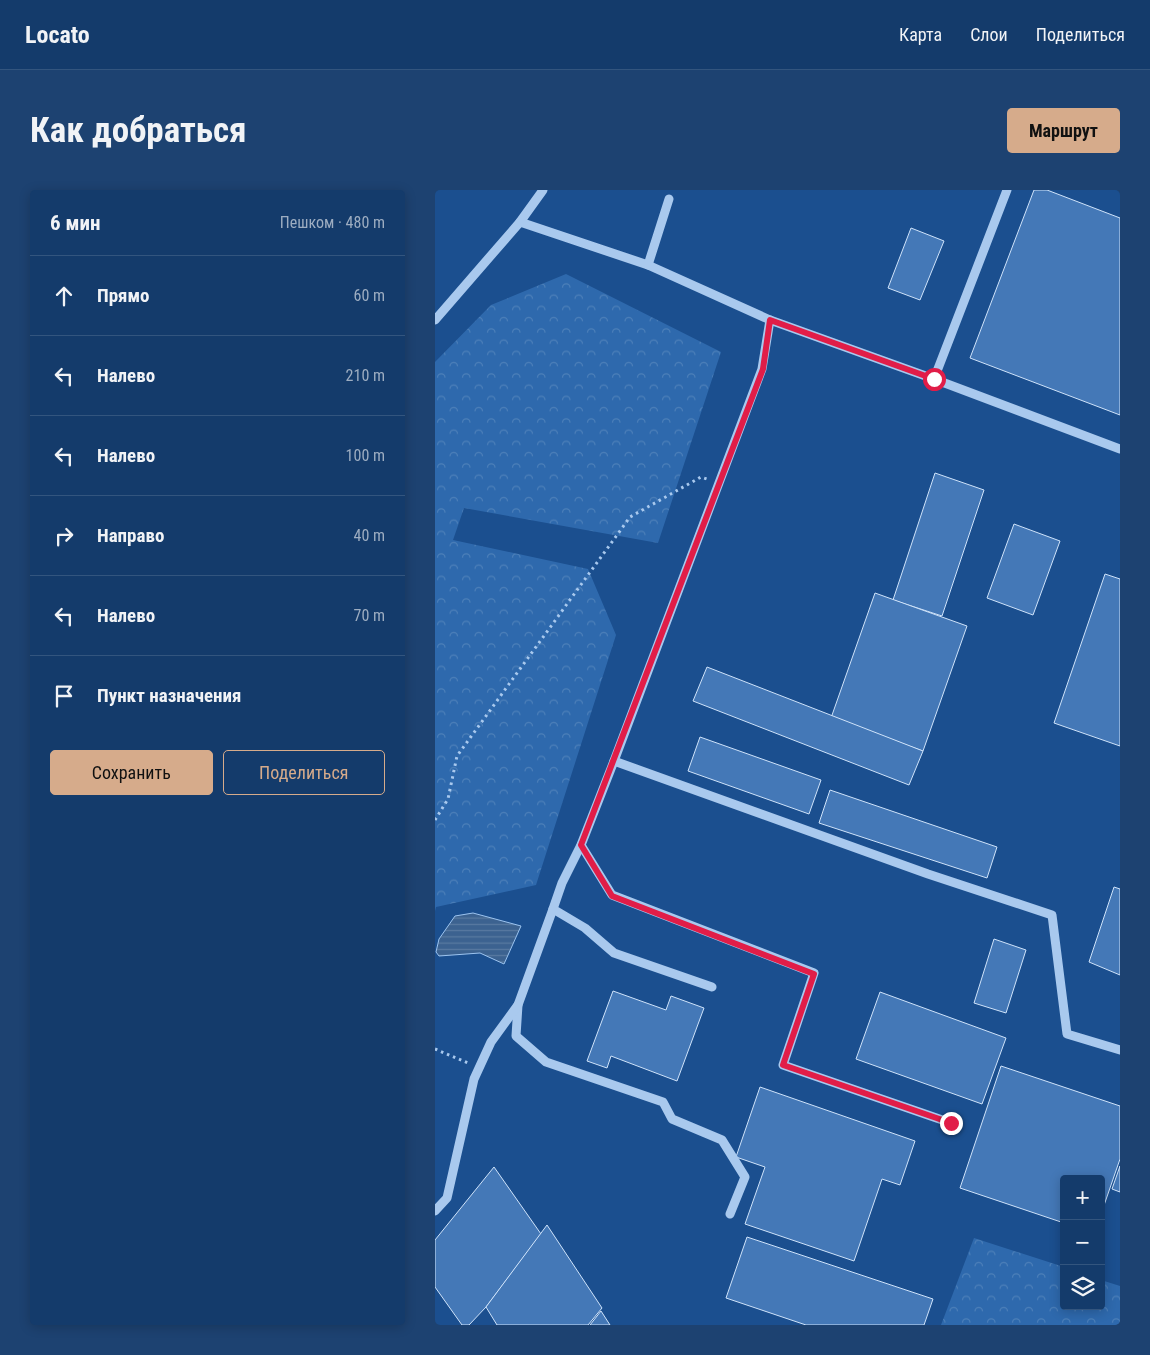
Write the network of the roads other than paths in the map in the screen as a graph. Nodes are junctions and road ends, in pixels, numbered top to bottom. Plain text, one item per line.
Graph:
1 (543, 190) edge
2 (1007, 190) edge
3 (669, 199) dead end
4 (520, 222) junction
5 (648, 265) junction
6 (435, 320) edge
7 (770, 320) junction
8 (934, 379) junction
9 (1120, 449) edge
10 (614, 761) junction
11 (581, 845) junction
12 (553, 909) junction
13 (712, 987) dead end
14 (518, 1005) junction
15 (1120, 1050) edge
16 (951, 1123) dead end
17 (435, 1211) edge
18 (730, 1214) dead end

1 - 4 street
2 - 8 street
3 - 5 street
4 - 5 street
4 - 6 street
5 - 7 street
7 - 8 street
7 - 10 street
8 - 9 street
10 - 11 street
10 - 15 street
11 - 12 street
11 - 16 street
12 - 13 street
12 - 14 street
14 - 17 street
14 - 18 street

